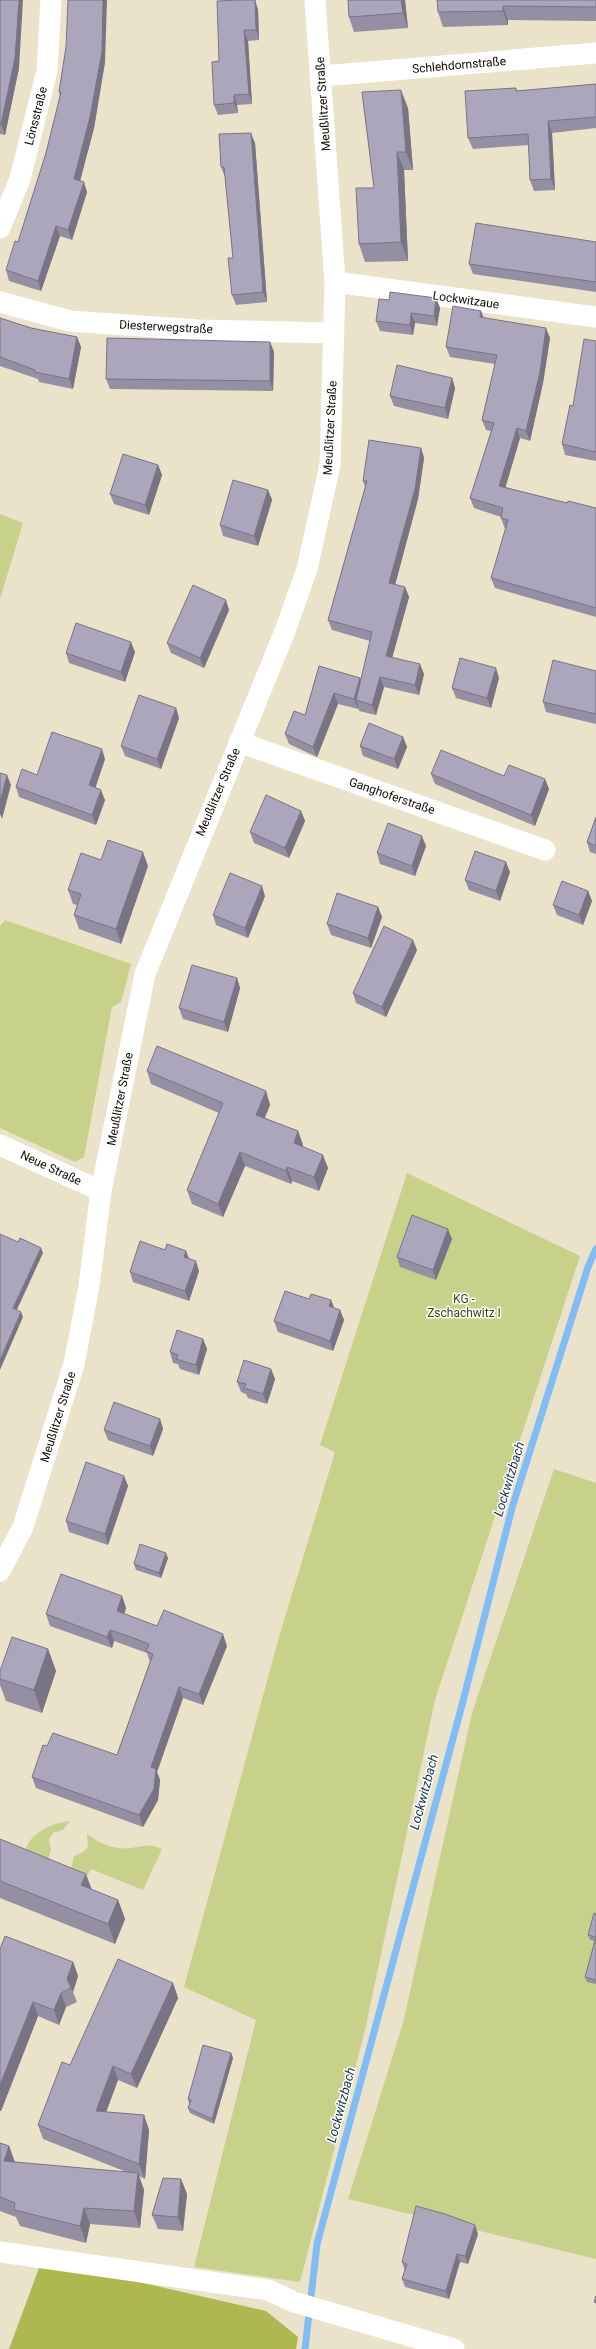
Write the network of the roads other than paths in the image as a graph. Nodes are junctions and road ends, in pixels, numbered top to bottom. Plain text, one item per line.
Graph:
1 (51, 0) edge
2 (315, 0) edge
3 (596, 53) edge
4 (322, 76) junction
5 (0, 228) edge
6 (335, 282) junction
7 (0, 302) edge
8 (596, 317) edge
9 (334, 333) junction
10 (239, 742) junction
11 (545, 850) dead end
12 (0, 1145) edge
13 (101, 1191) junction
14 (0, 1571) edge
15 (0, 2252) edge
16 (454, 2349) edge

1 - 5 street, Lönsstraße
2 - 4 street, Meußlitzer Straße
3 - 4 street, Schlehdornstraße
4 - 6 street, Meußlitzer Straße
6 - 8 street, Lockwitzaue
6 - 9 street, Meußlitzer Straße
7 - 9 street, Diesterwegstraße
9 - 10 street, Meußlitzer Straße
10 - 11 street, Ganghoferstraße
10 - 13 street, Meußlitzer Straße
12 - 13 street, Neue Straße
13 - 14 street, Meußlitzer Straße
15 - 16 street

